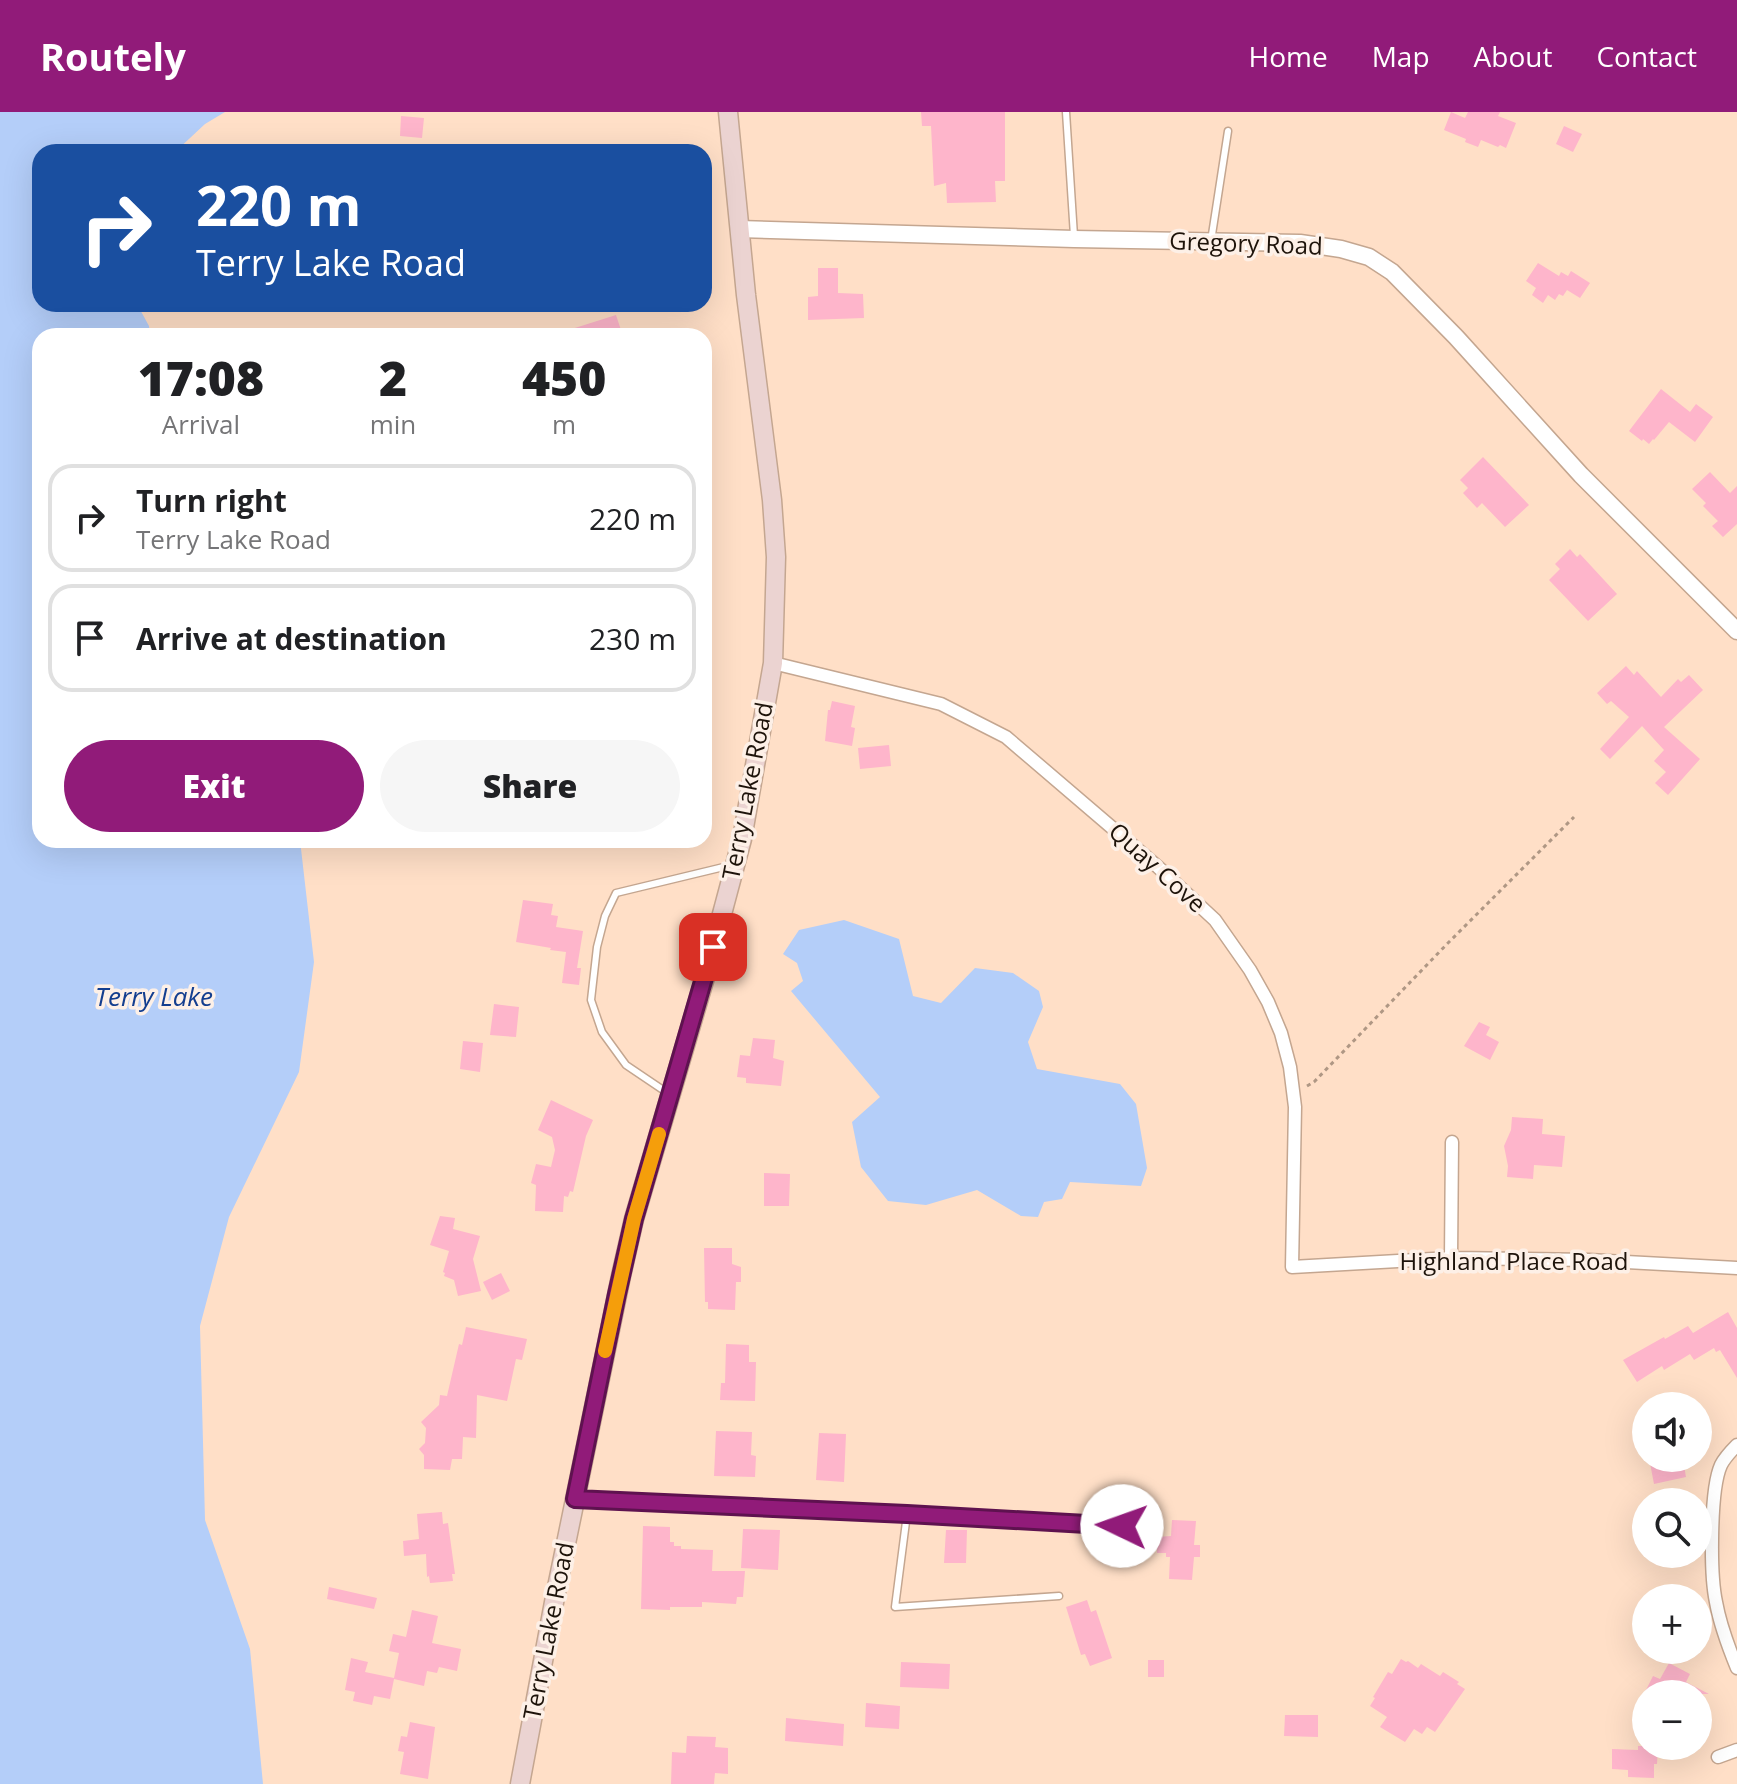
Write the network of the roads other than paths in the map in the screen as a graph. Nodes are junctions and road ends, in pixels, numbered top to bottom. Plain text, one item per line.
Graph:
1 (728, 112) edge
2 (1066, 112) edge
3 (1228, 131) dead end
4 (739, 229) junction
5 (1074, 239) junction
6 (1211, 241) junction
7 (1737, 631) edge
8 (773, 663) junction
9 (735, 864) junction
10 (670, 1095) junction
11 (1452, 1142) dead end
12 (1451, 1258) junction
13 (1292, 1267) joint
14 (1737, 1268) edge
15 (1737, 1445) edge
16 (575, 1499) junction
17 (907, 1514) junction
18 (1122, 1526) dead end
19 (1059, 1596) dead end
20 (1737, 1668) edge
21 (1737, 1750) edge
22 (1718, 1757) dead end
23 (520, 1784) edge

1 - 4 main road, Terry Lake Road
2 - 5 lane
3 - 6 lane
4 - 5 street, Gregory Road
4 - 8 main road, Terry Lake Road
5 - 6 street, Gregory Road
6 - 7 street, Gregory Road
8 - 9 main road, Terry Lake Road
8 - 13 street, Quay Cove
9 - 10 main road, Terry Lake Road
9 - 10 lane
10 - 16 main road, Terry Lake Road
11 - 12 street
12 - 13 street, Highland Place Road
12 - 14 street, Highland Place Road
15 - 20 street
16 - 17 lane
16 - 23 main road, Terry Lake Road
17 - 18 lane
17 - 19 lane
21 - 22 street

